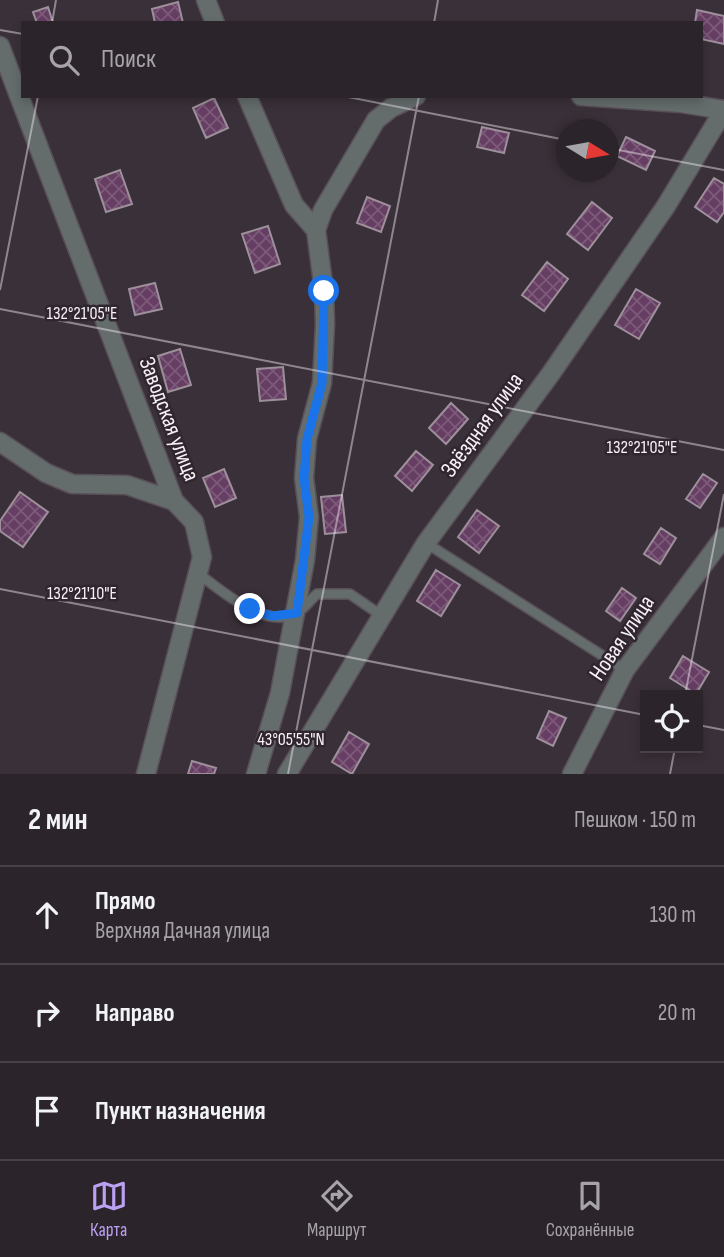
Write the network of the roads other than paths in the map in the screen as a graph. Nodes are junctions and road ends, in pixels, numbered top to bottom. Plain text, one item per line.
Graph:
1 (205, 0) edge
2 (214, 21) edge
3 (0, 46) edge
4 (248, 98) edge
5 (412, 98) edge
6 (610, 98) edge
7 (724, 110) edge
8 (316, 230) junction
9 (0, 442) edge
10 (174, 501) junction
11 (724, 537) edge
12 (426, 543) junction
13 (200, 575) junction
14 (297, 613) junction
15 (382, 616) junction
16 (625, 670) junction
17 (146, 774) edge
18 (256, 774) edge
19 (287, 774) edge
20 (572, 774) edge

1 - 2 street
3 - 10 street, Заводская улица
4 - 8 street
5 - 8 street
6 - 7 street
7 - 12 street, Звёздная улица
8 - 14 street
9 - 10 street
10 - 13 street, Заводская улица
11 - 16 street, Новая улица
12 - 15 street, Звёздная улица
12 - 16 lane
13 - 14 lane
13 - 17 street, Заводская улица
14 - 15 lane
14 - 18 street
15 - 19 street, Звёздная улица
16 - 20 street, Новая улица

